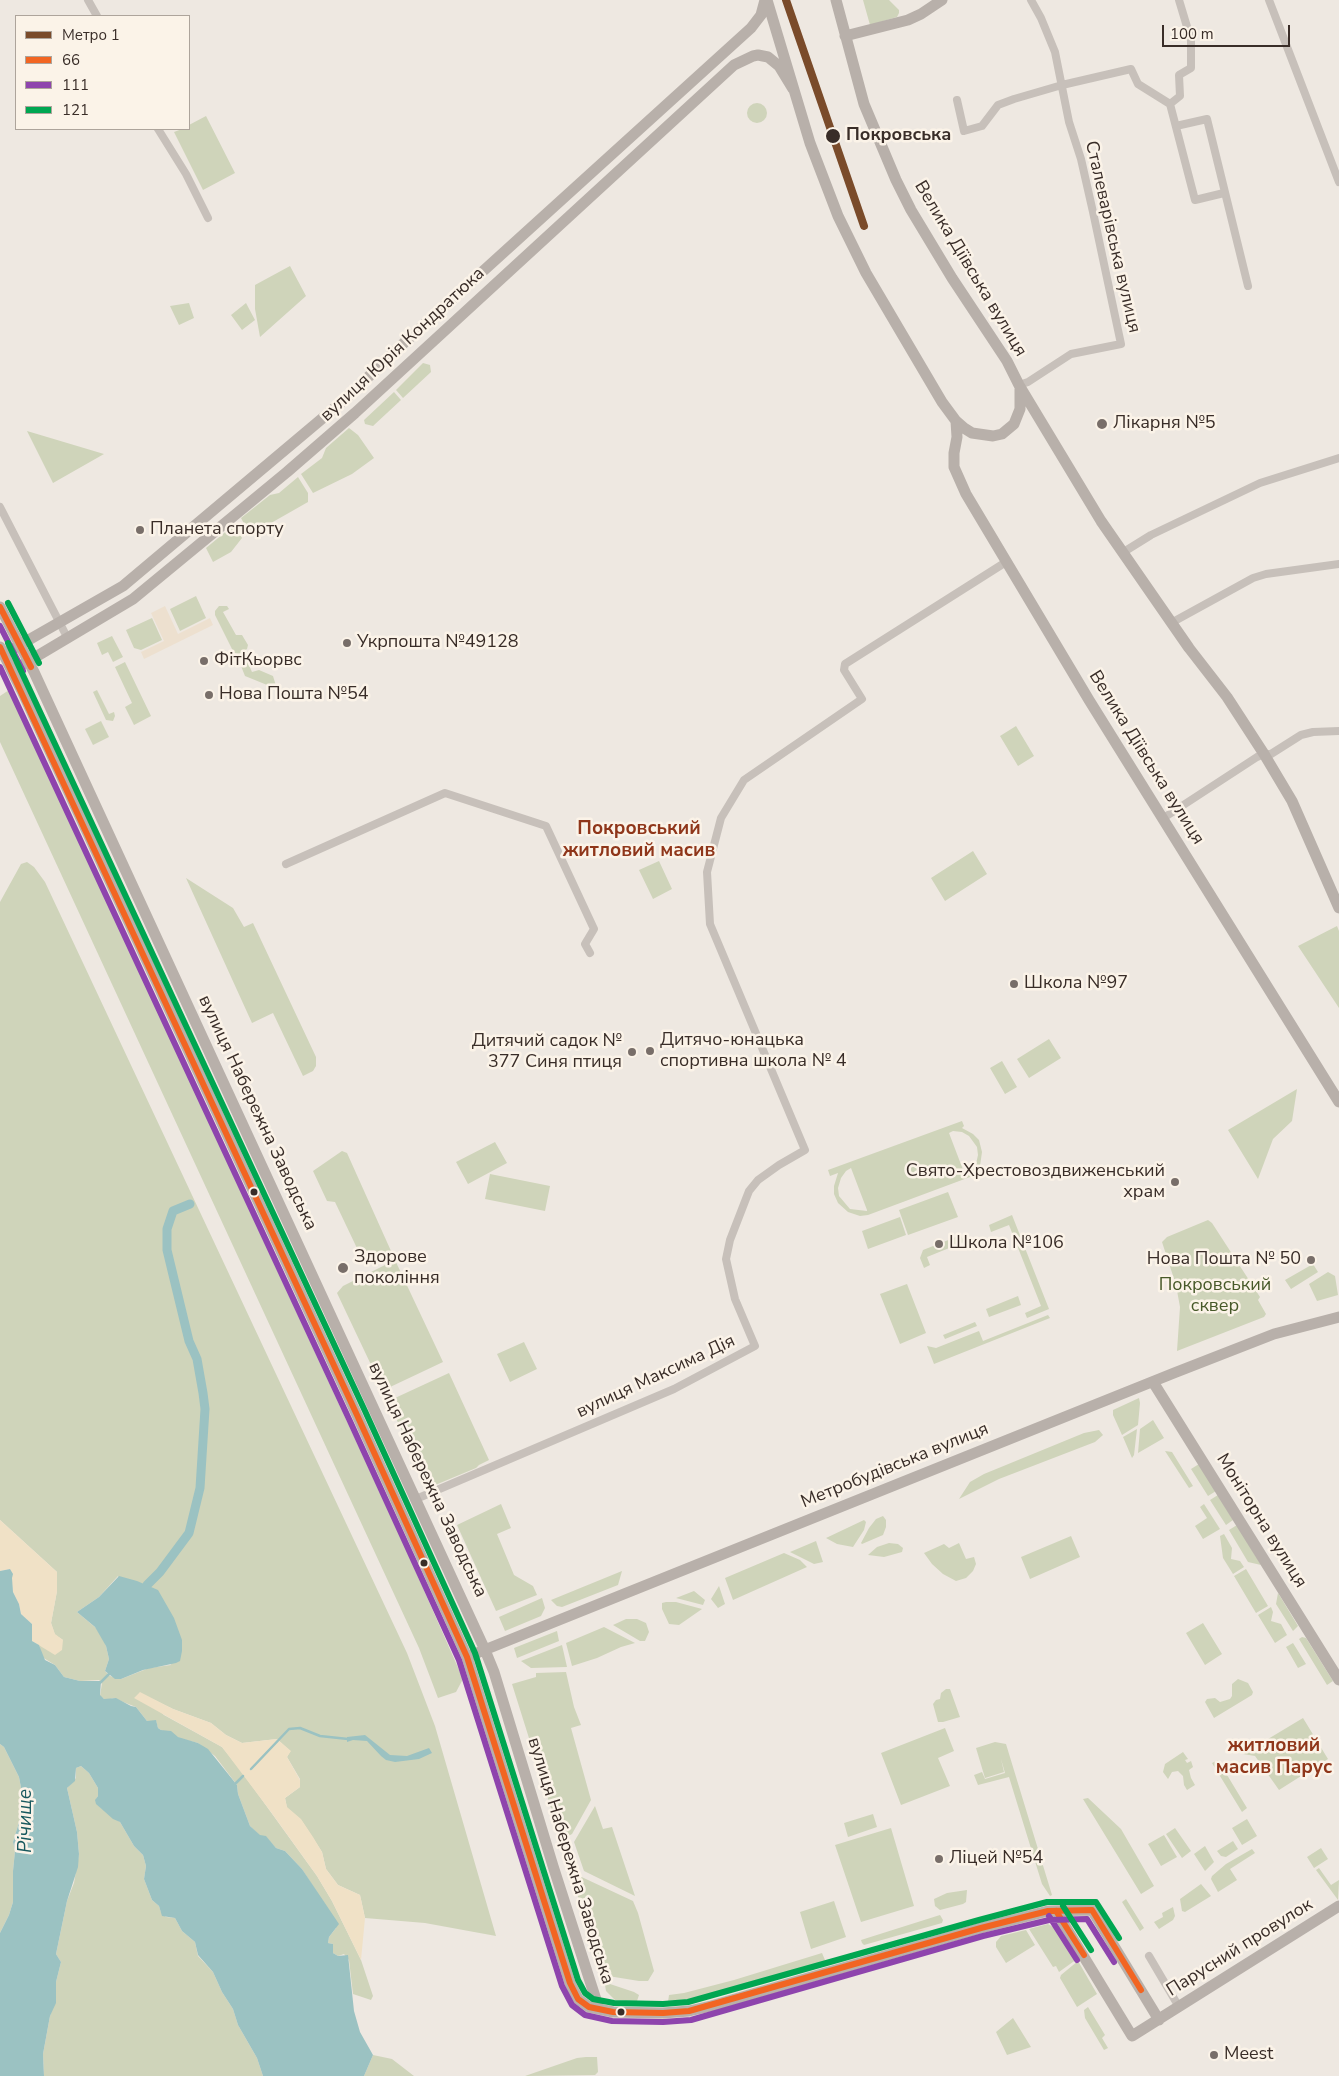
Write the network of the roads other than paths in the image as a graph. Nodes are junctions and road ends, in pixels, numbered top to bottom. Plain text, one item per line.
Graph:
1 (88, 0) edge
2 (766, 0) edge
3 (836, 0) edge
4 (942, 0) edge
5 (1031, 0) edge
6 (1179, 0) edge
7 (1269, 0) edge
8 (96, 15) edge
9 (845, 36) junction
10 (717, 59) junction
11 (728, 71) junction
12 (1062, 85) junction
13 (793, 89) junction
14 (956, 100) dead end
15 (1170, 104) junction
16 (1176, 126) junction
17 (641, 128) junction
18 (159, 130) edge
19 (652, 141) junction
20 (1339, 182) edge
21 (1224, 192) junction
22 (208, 218) dead end
23 (1248, 286) dead end
24 (373, 374) junction
25 (1019, 385) junction
26 (384, 386) junction
27 (956, 421) junction
28 (1339, 458) edge
29 (237, 490) junction
30 (248, 503) junction
31 (0, 506) edge
32 (1122, 553) junction
33 (1006, 562) junction
34 (1339, 564) edge
35 (0, 607) edge
36 (60, 622) junction
37 (1172, 623) junction
38 (68, 639) junction
39 (20, 645) junction
40 (2, 651) edge
41 (28, 661) junction
42 (12, 671) junction
43 (1339, 731) edge
44 (1264, 754) junction
45 (1160, 816) junction
46 (286, 864) dead end
47 (1339, 908) edge
48 (590, 953) dead end
49 (226, 1087) junction
50 (208, 1095) junction
51 (1339, 1102) edge
52 (1339, 1317) edge
53 (1153, 1382) junction
54 (416, 1499) junction
55 (486, 1650) junction
56 (466, 1657) junction
57 (1339, 1680) edge
58 (1339, 1906) edge
59 (1056, 1911) junction
60 (1148, 1956) dead end
61 (1179, 2007) junction
62 (599, 2009) junction
63 (1159, 2020) junction

1 - 8 street
2 - 10 main road, вулиця Юрія Кондратюка
2 - 13 main road, Велика Діївська вулиця
3 - 9 main road, Велика Діївська вулиця
4 - 9 main road
5 - 12 street, Сталеварівська вулиця
6 - 15 street
7 - 20 street
9 - 25 main road, Велика Діївська вулиця
10 - 11 main road
10 - 17 main road, вулиця Юрія Кондратюка
11 - 13 main road, вулиця Юрія Кондратюка
11 - 19 main road, вулиця Юрія Кондратюка
12 - 14 street
12 - 15 street
12 - 25 street, Сталеварівська вулиця
13 - 27 main road, Велика Діївська вулиця
15 - 16 street
16 - 21 street
16 - 21 street
17 - 19 main road
17 - 24 main road, вулиця Юрія Кондратюка
18 - 22 street
19 - 26 main road, вулиця Юрія Кондратюка
21 - 23 street
24 - 26 main road
24 - 29 main road, вулиця Юрія Кондратюка
25 - 27 main road, Велика Діївська вулиця
25 - 32 main road, Велика Діївська вулиця
26 - 30 main road, вулиця Юрія Кондратюка
27 - 33 main road, Велика Діївська вулиця
28 - 32 street
29 - 30 main road
29 - 36 main road, вулиця Юрія Кондратюка
30 - 38 main road, вулиця Юрія Кондратюка
31 - 36 street
32 - 37 main road, Велика Діївська вулиця
33 - 45 main road, Велика Діївська вулиця
33 - 54 street, вулиця Максима Дія
34 - 37 street
35 - 39 main road, вулиця Набережна Заводська
36 - 38 street
36 - 39 main road, вулиця Юрія Кондратюка
37 - 44 main road, Велика Діївська вулиця
38 - 41 main road, вулиця Юрія Кондратюка
39 - 40 main road, вулиця Юрія Кондратюка
39 - 41 main road, вулиця Набережна Заводська
40 - 42 main road, вулиця Набережна Заводська
41 - 42 main road, вулиця Юрія Кондратюка
41 - 49 main road, вулиця Набережна Заводська
42 - 50 main road, вулиця Набережна Заводська
43 - 44 street
44 - 45 street
44 - 47 main road, Велика Діївська вулиця
45 - 51 main road, Велика Діївська вулиця
46 - 48 street
49 - 50 main road
49 - 54 main road, вулиця Набережна Заводська
50 - 56 main road, вулиця Набережна Заводська
52 - 53 main road, Метробудівська вулиця
53 - 55 main road, Метробудівська вулиця
53 - 57 main road, Моніторна вулиця
54 - 55 main road, вулиця Набережна Заводська
55 - 56 main road, Метробудівська вулиця
55 - 62 main road, вулиця Набережна Заводська
56 - 62 main road, вулиця Набережна Заводська
58 - 61 main road, Парусний провулок
59 - 62 main road, Парусний провулок
59 - 63 main road, Парусний провулок
59 - 63 main road, Парусний провулок
60 - 61 street
61 - 63 main road, Парусний провулок

